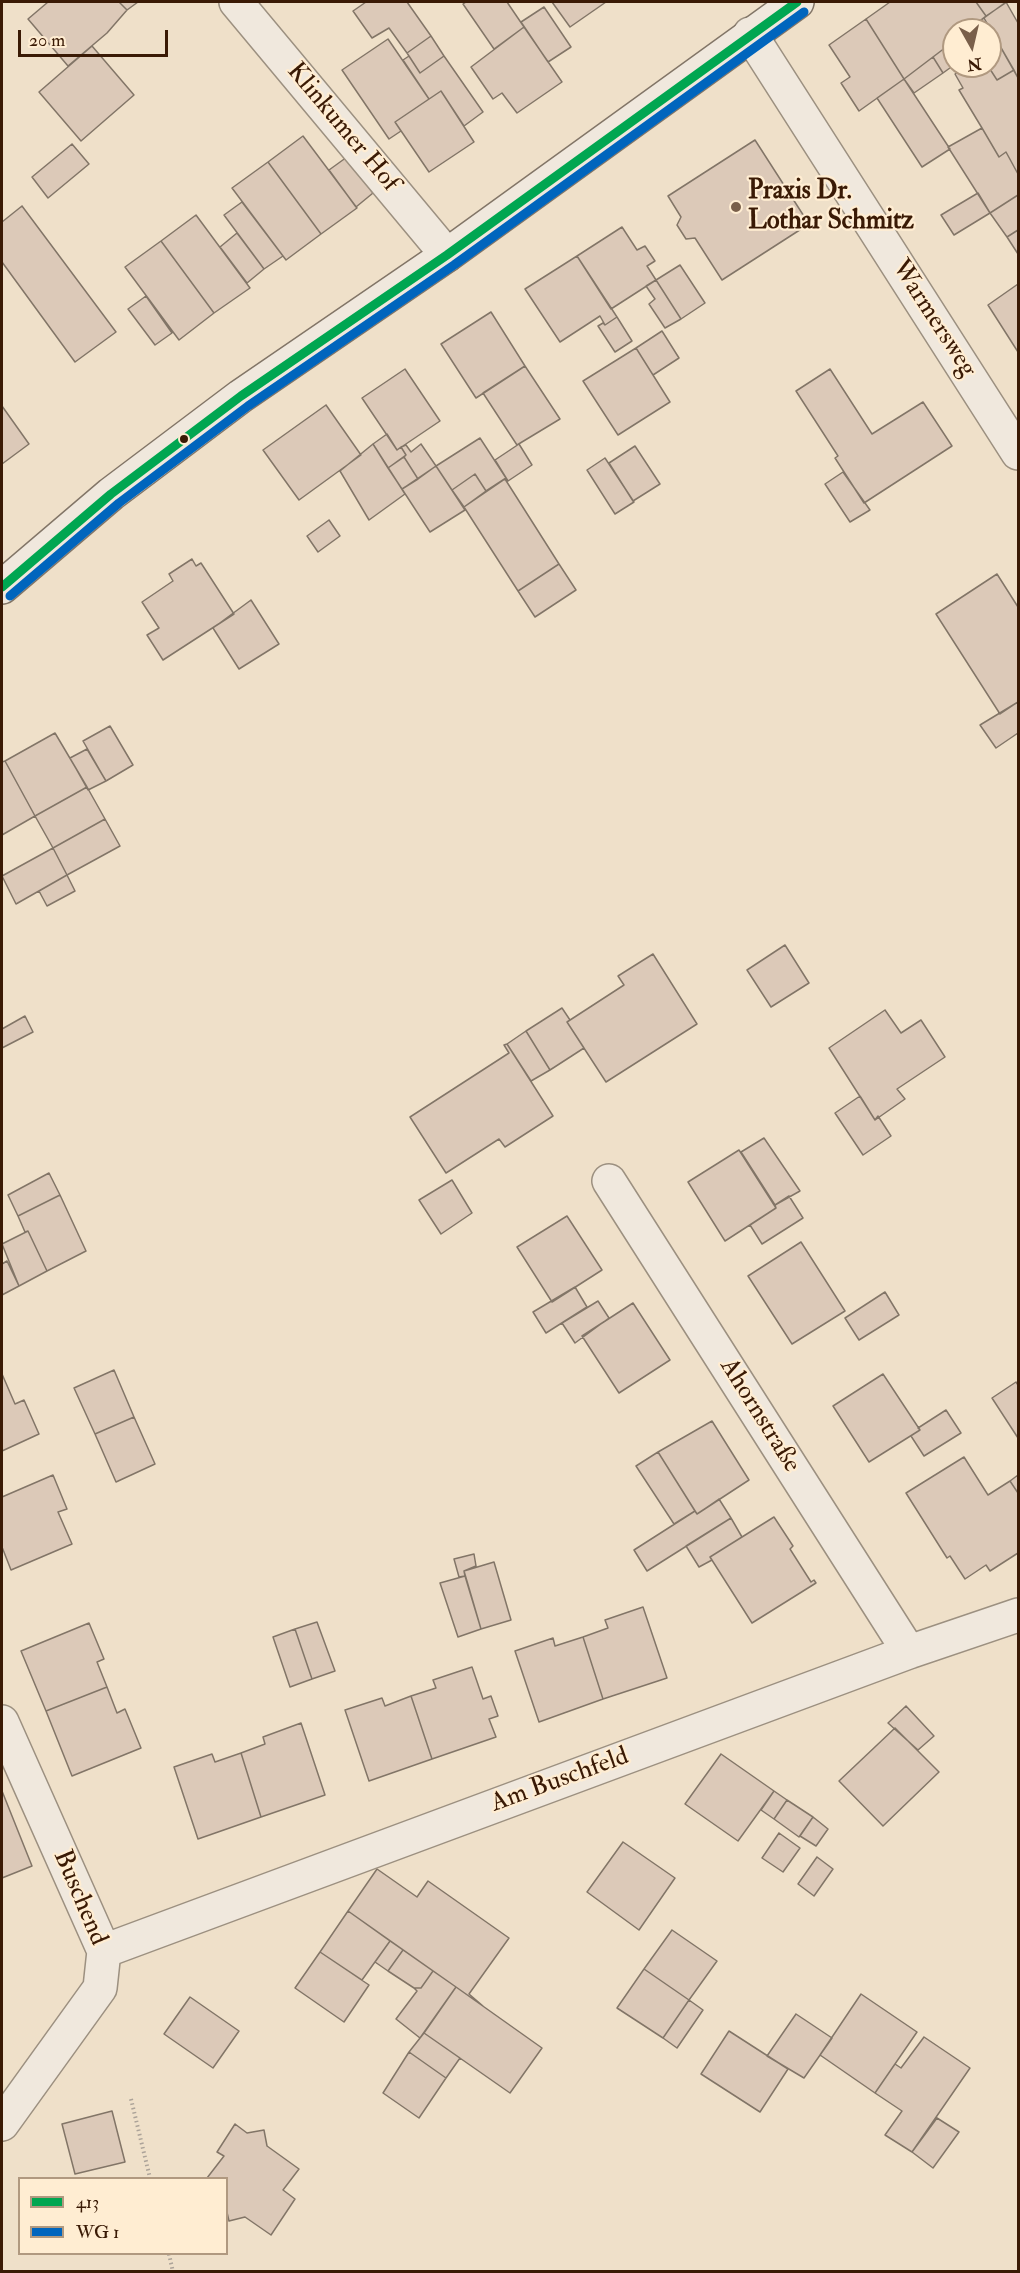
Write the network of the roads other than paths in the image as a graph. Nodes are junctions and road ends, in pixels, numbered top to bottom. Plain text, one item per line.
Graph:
1 (236, 2) edge
2 (797, 2) edge
3 (750, 34) junction
4 (447, 255) junction
5 (1018, 453) edge
6 (2, 587) edge
7 (609, 1180) dead end
8 (1018, 1615) edge
9 (909, 1652) junction
10 (2, 1722) edge
11 (104, 1951) junction
12 (2, 2124) edge

1 - 4 street, Klinkumer Hof
2 - 3 street
3 - 4 street
3 - 5 street, Warmersweg
4 - 6 street
7 - 9 street, Ahornstraße
8 - 9 street, Am Buschfeld
9 - 11 street, Am Buschfeld
10 - 11 street, Buschend
11 - 12 street, Buschend

